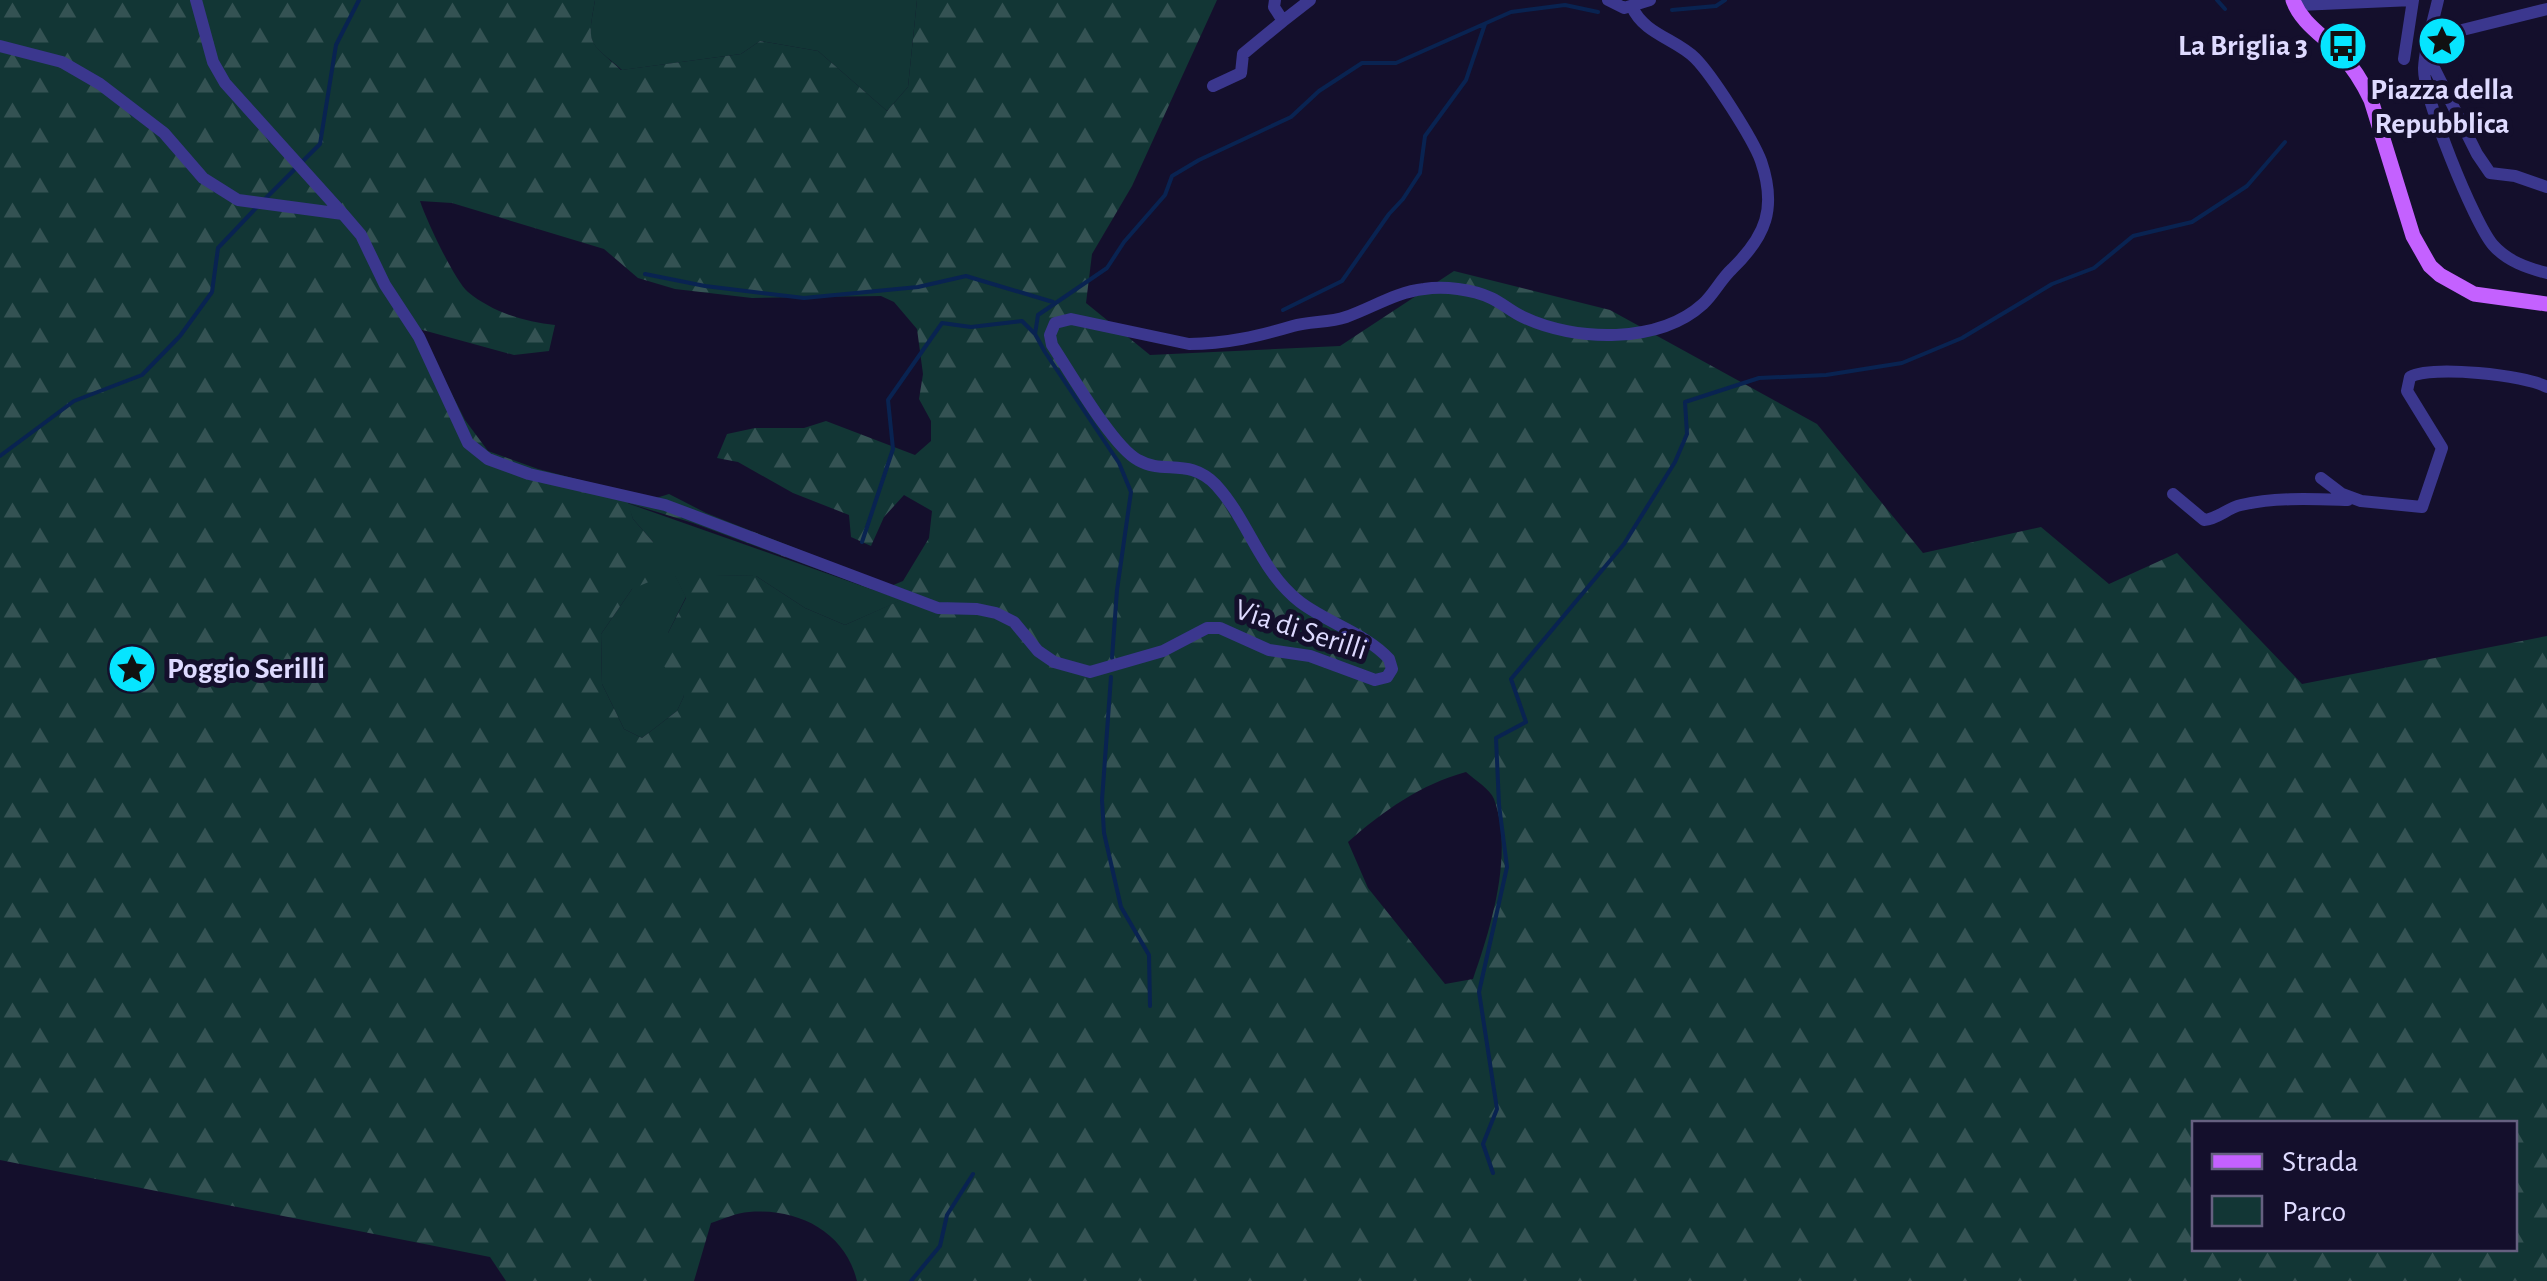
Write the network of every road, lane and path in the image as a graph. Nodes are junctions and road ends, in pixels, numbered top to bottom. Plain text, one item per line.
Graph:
1 (196, 0) edge
2 (1275, 0) edge
3 (1310, 0) edge
4 (1608, 0) edge
5 (1650, 0) edge
6 (2413, 0) edge
7 (2438, 0) edge
8 (2295, 1) edge
9 (1632, 7) junction
10 (2547, 8) edge
11 (1283, 20) junction
12 (2430, 38) junction
13 (0, 46) edge
14 (2404, 59) dead end
15 (2427, 63) junction
16 (1214, 86) dead end
17 (2547, 187) edge
18 (343, 214) junction
19 (2547, 274) edge
20 (2547, 304) edge
21 (2547, 387) edge
22 (2321, 478) dead end
23 (2174, 494) dead end
24 (2361, 500) junction

1 - 18 street
2 - 11 street
3 - 11 street
4 - 9 street
5 - 9 street
6 - 8 street
6 - 14 street
7 - 12 street
8 - 20 main road
9 - 18 street, Via di Serilli
10 - 12 street
11 - 16 street
12 - 15 street
13 - 18 street
15 - 17 street
15 - 19 street
21 - 24 street
22 - 24 street
23 - 24 street

